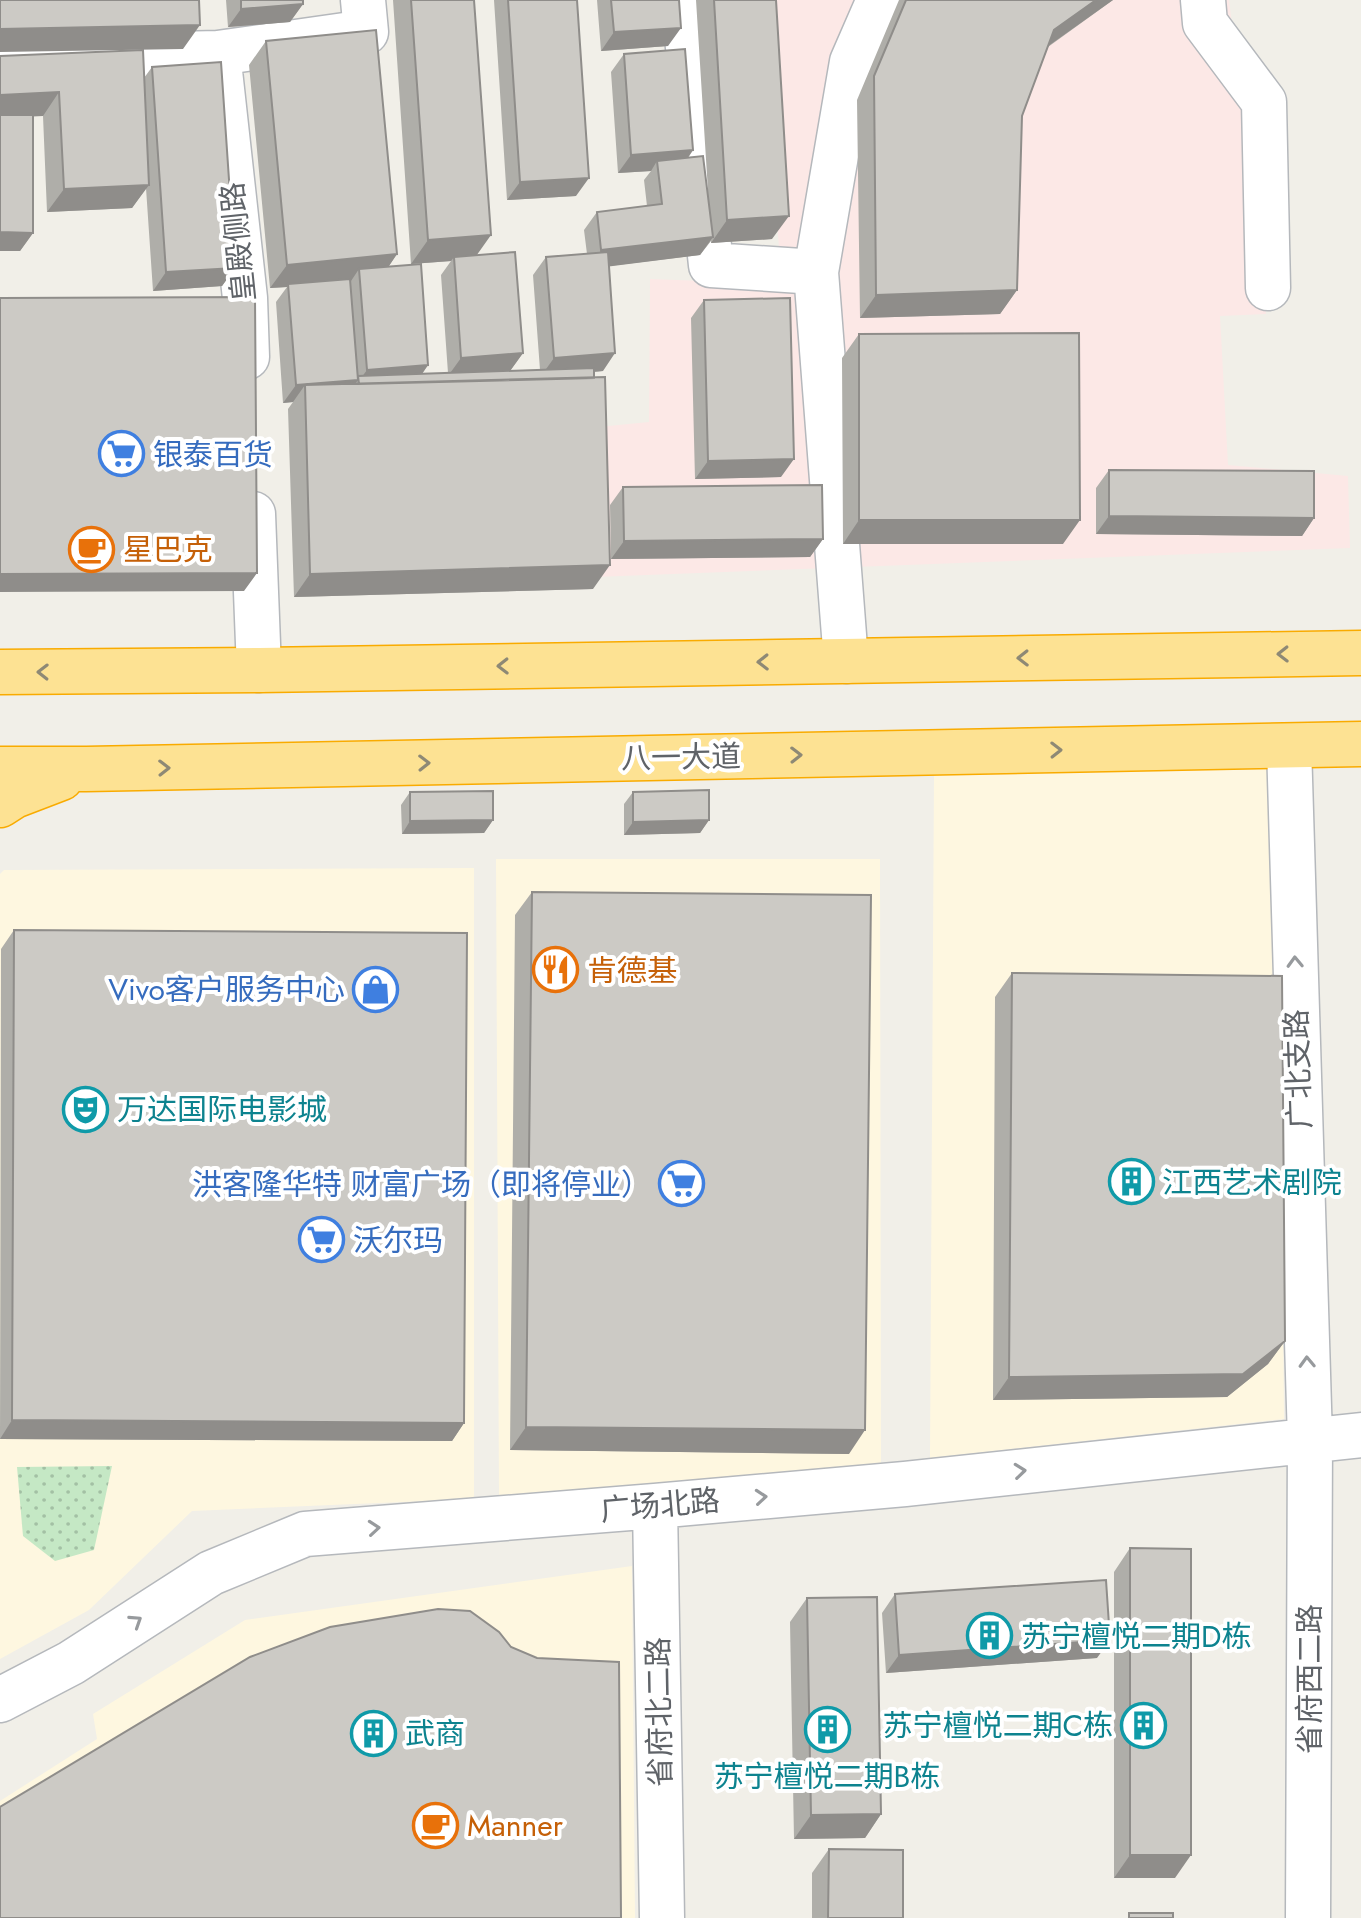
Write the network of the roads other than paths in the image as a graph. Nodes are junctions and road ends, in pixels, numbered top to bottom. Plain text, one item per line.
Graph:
1 (363, 0) edge
2 (683, 0) edge
3 (879, 0) edge
4 (1203, 0) edge
5 (218, 53) junction
6 (0, 58) edge
7 (816, 272) junction
8 (1268, 288) dead end
9 (248, 392) edge
10 (251, 468) edge
11 (1361, 653) edge
12 (846, 661) junction
13 (259, 670) junction
14 (0, 672) edge
15 (1361, 744) edge
16 (1289, 746) junction
17 (0, 769) edge
18 (86, 769) junction
19 (0, 805) edge
20 (1361, 1435) edge
21 (1310, 1440) junction
22 (655, 1506) junction
23 (0, 1700) edge
24 (662, 1918) edge
25 (1308, 1918) edge

1 - 5 street
2 - 7 street
3 - 7 street
4 - 8 street
5 - 6 street
5 - 9 street, 皇殿侧路
7 - 12 street
10 - 13 street
11 -> 12 highway
12 -> 13 highway
13 -> 14 highway
15 - 16 highway, 八一大道
18 -> 16 highway, 八一大道
21 -> 16 street, 广北支路
17 - 18 highway, 八一大道
18 - 19 highway
20 - 21 street, 广场北路
22 -> 21 street, 广场北路
21 - 25 street, 省府西二路
23 -> 22 street, 广场北路
22 - 24 street, 省府北二路

